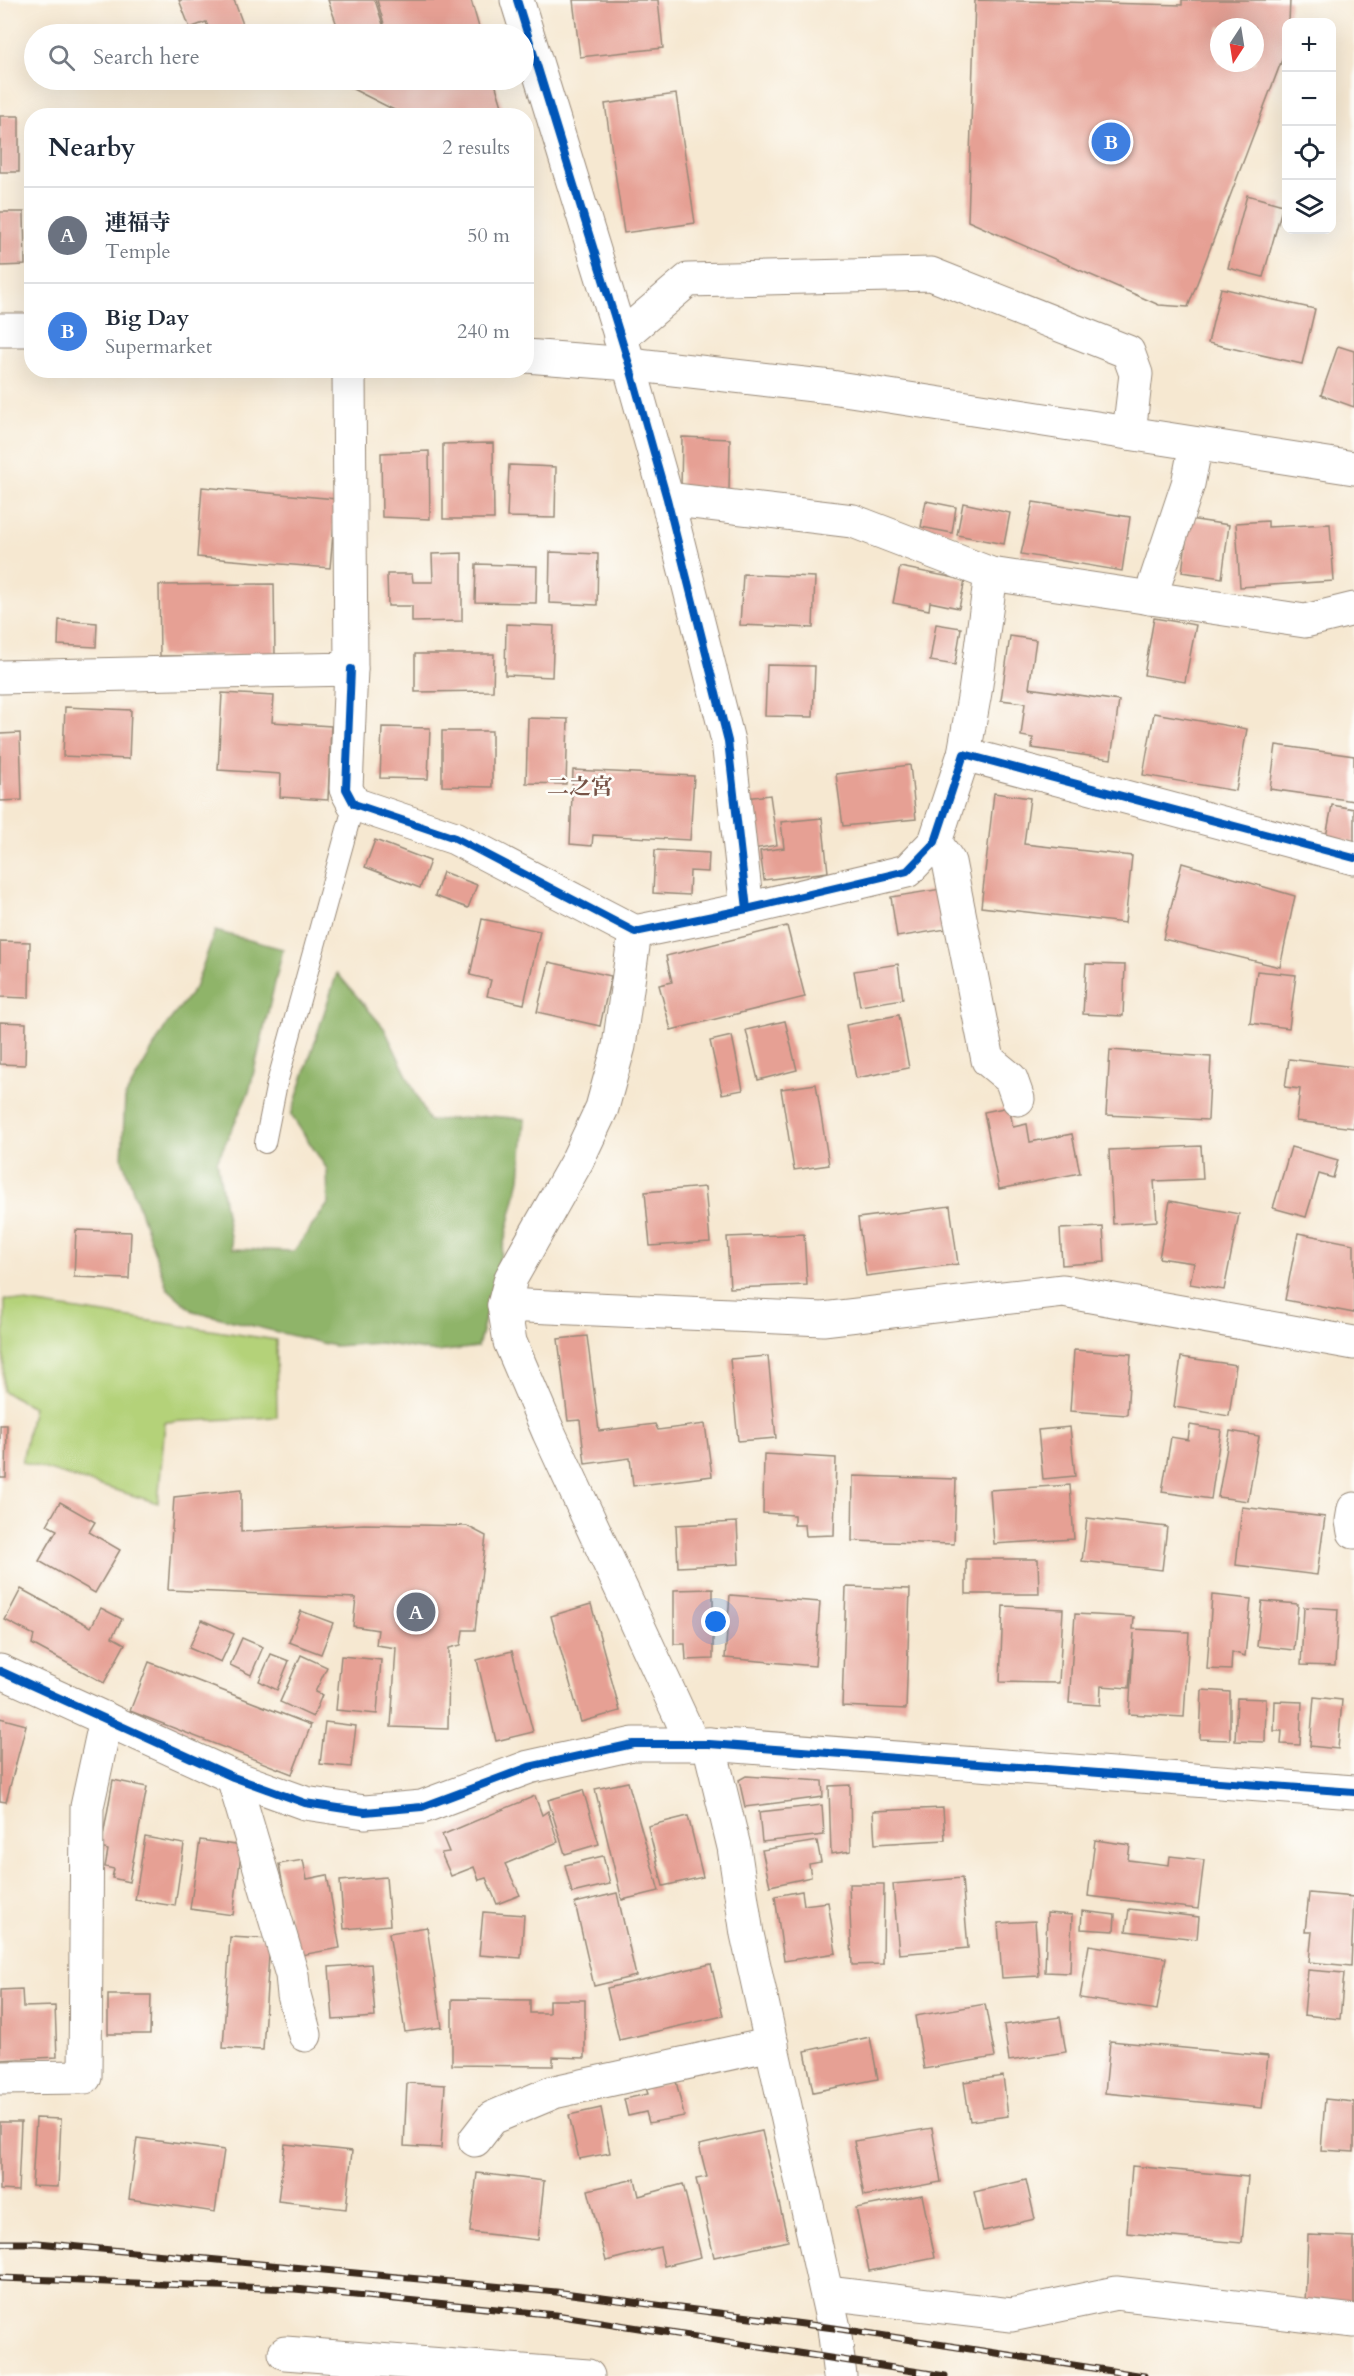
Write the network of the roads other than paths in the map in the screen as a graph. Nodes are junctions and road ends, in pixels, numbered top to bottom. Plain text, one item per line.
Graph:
1 (517, 0) edge
2 (524, 24) edge
3 (534, 56) edge
4 (0, 330) edge
5 (24, 330) edge
6 (624, 351) junction
7 (534, 356) edge
8 (349, 378) edge
9 (1129, 433) junction
10 (1196, 444) junction
11 (1354, 468) edge
12 (667, 499) junction
13 (991, 574) junction
14 (1150, 598) junction
15 (1354, 609) edge
16 (351, 669) junction
17 (0, 677) edge
18 (964, 753) junction
19 (354, 804) junction
20 (935, 842) junction
21 (1354, 858) edge
22 (747, 909) junction
23 (634, 932) junction
24 (1018, 1099) dead end
25 (265, 1143) dead end
26 (504, 1305) junction
27 (1354, 1342) edge
28 (1354, 1509) edge
29 (1354, 1532) edge
30 (0, 1671) edge
31 (106, 1719) junction
32 (701, 1744) junction
33 (234, 1777) junction
34 (1354, 1792) edge
35 (305, 2035) dead end
36 (772, 2044) junction
37 (0, 2078) edge
38 (476, 2140) dead end
39 (827, 2293) junction
40 (1354, 2321) edge
41 (285, 2353) dead end
42 (425, 2370) edge
43 (588, 2376) edge
44 (840, 2376) edge

1 - 2 street
3 - 6 street
4 - 5 street
6 - 7 street
6 - 9 street
6 - 9 street
6 - 12 street
8 - 16 street
9 - 10 street
10 - 11 street
10 - 14 street
12 - 13 street
12 - 22 street
13 - 14 street
13 - 18 street
14 - 15 street
16 - 17 street
16 - 19 street
18 - 20 street
18 - 21 street
19 - 23 street
19 - 25 lane
20 - 22 street
20 - 24 street
22 - 23 street
23 - 26 street
26 - 27 street
26 - 32 street
28 - 29 street
30 - 31 street
31 - 33 street
31 - 37 street
32 - 33 street
32 - 34 street
32 - 36 street
33 - 35 street
36 - 38 street
36 - 39 street
39 - 40 street
39 - 44 street
41 - 42 street
42 - 43 street

